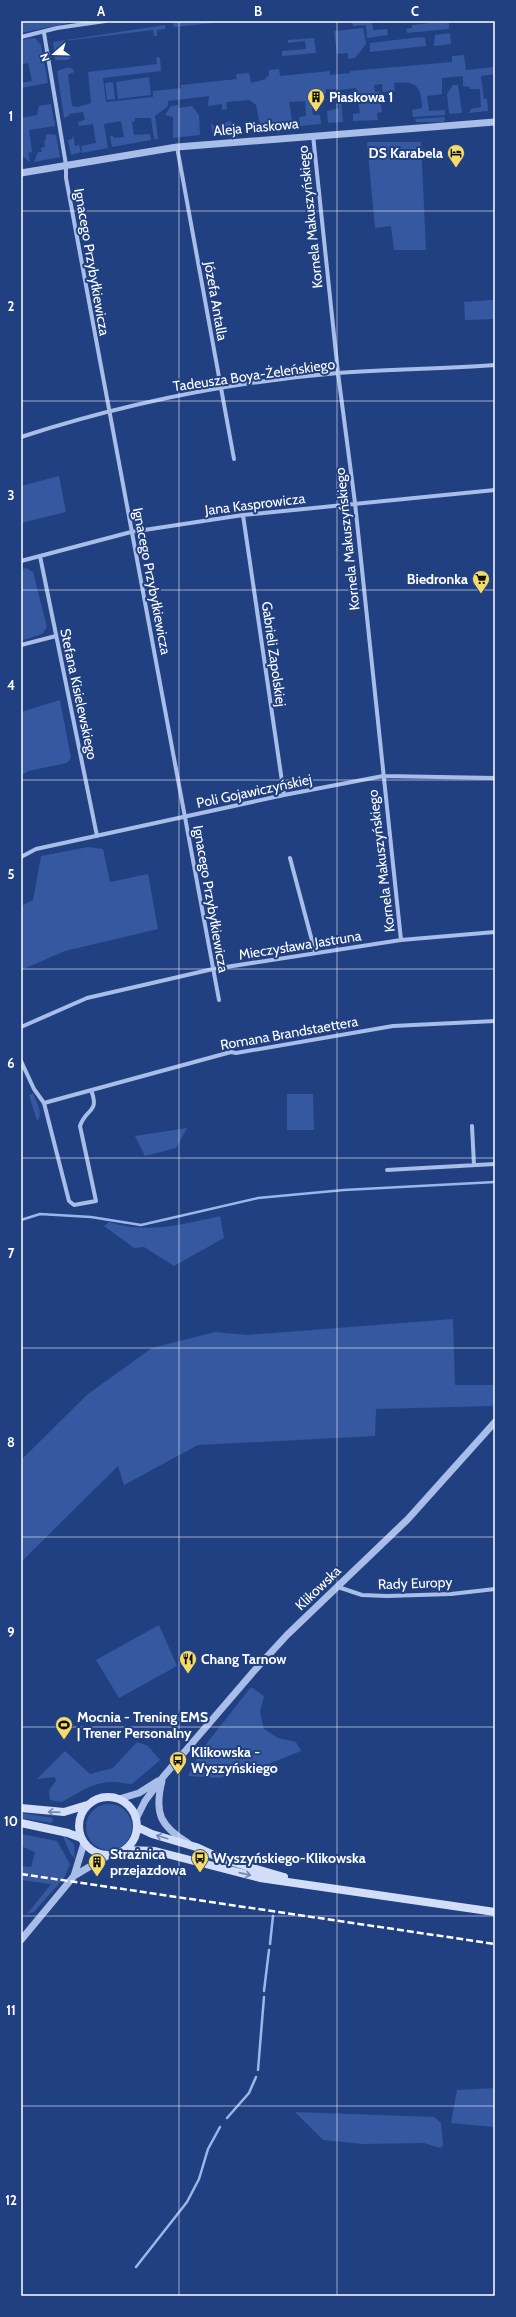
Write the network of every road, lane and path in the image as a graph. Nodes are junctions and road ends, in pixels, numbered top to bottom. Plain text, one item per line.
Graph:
1 (105, 21) edge
2 (44, 33) junction
3 (21, 37) edge
4 (495, 122) edge
5 (313, 135) junction
6 (177, 147) junction
7 (66, 165) junction
8 (21, 173) edge
9 (495, 365) edge
10 (338, 373) junction
11 (221, 388) junction
12 (108, 410) junction
13 (21, 437) edge
14 (234, 459) dead end
15 (495, 490) edge
16 (355, 503) junction
17 (243, 515) junction
18 (131, 532) junction
19 (40, 556) junction
20 (21, 561) edge
21 (56, 636) junction
22 (21, 645) edge
23 (383, 776) junction
24 (495, 778) edge
25 (284, 795) junction
26 (186, 817) junction
27 (97, 836) junction
28 (21, 857) edge
29 (290, 858) dead end
30 (495, 932) edge
31 (401, 940) junction
32 (315, 952) junction
33 (212, 969) junction
34 (219, 1000) dead end
35 (495, 1021) edge
36 (21, 1027) edge
37 (21, 1061) edge
38 (91, 1090) junction
39 (44, 1103) junction
40 (472, 1126) dead end
41 (495, 1164) edge
42 (474, 1165) junction
43 (387, 1170) dead end
44 (495, 1422) edge
45 (338, 1587) junction
46 (495, 1589) edge
47 (163, 1777) junction
48 (119, 1799) junction
49 (87, 1805) junction
50 (21, 1808) edge
51 (136, 1819) junction
52 (21, 1823) edge
53 (137, 1827) junction
54 (82, 1840) junction
55 (196, 1847) junction
56 (125, 1850) junction
57 (109, 1855) junction
58 (74, 1876) junction
59 (306, 1885) junction
60 (495, 1912) edge
61 (21, 1940) edge

1 - 2 street
2 - 3 street
2 - 7 street, Ignacego Przybyłkiewicza
4 - 5 street, Aleja Piaskowa
5 - 6 street, Aleja Piaskowa
5 - 10 street, Kornela Makuszyńskiego
6 - 7 street, Aleja Piaskowa
6 - 11 street, Józefa Antalla
7 - 8 street, Aleja Piaskowa
7 - 12 street, Ignacego Przybyłkiewicza
9 - 10 street, Tadeusza Boya-Żeleńskiego
10 - 11 street, Tadeusza Boya-Żeleńskiego
10 - 16 street, Kornela Makuszyńskiego
11 - 12 street, Tadeusza Boya-Żeleńskiego
11 - 14 street, Józefa Antalla
12 - 13 street, Tadeusza Boya-Żeleńskiego
12 - 18 street, Ignacego Przybyłkiewicza
15 - 16 street, Jana Kasprowicza
16 - 17 street, Jana Kasprowicza
16 - 23 street, Kornela Makuszyńskiego
17 - 18 street, Jana Kasprowicza
17 - 25 street, Gabrieli Zapolskiej
18 - 19 street, Jana Kasprowicza
18 - 26 street, Ignacego Przybyłkiewicza
19 - 20 street, Jana Kasprowicza
19 - 21 street, Stefana Kisielewskiego
21 - 22 street
21 - 27 street, Stefana Kisielewskiego
23 - 24 street, Poli Gojawiczyńskiej
23 - 25 street, Poli Gojawiczyńskiej
23 - 31 street, Kornela Makuszyńskiego
25 - 26 street, Poli Gojawiczyńskiej
26 - 27 street, Poli Gojawiczyńskiej
26 - 33 street, Ignacego Przybyłkiewicza
27 - 28 street, Poli Gojawiczyńskiej
29 - 32 street
30 - 31 street, Mieczysława Jastruna
31 - 32 street, Mieczysława Jastruna
32 - 33 street, Mieczysława Jastruna
33 - 34 street, Ignacego Przybyłkiewicza
33 - 36 street, Mieczysława Jastruna
35 - 38 street, Romana Brandstaettera
37 - 39 street
38 - 39 street, Romana Brandstaettera
38 - 39 street
40 - 42 street
41 - 42 street
42 - 43 street
44 - 45 street, Klikowska
45 - 46 street, Rady Europy
45 - 47 street, Klikowska
47 - 48 street, Klikowska
47 - 51 street, Klikowska
47 - 55 street
48 - 49 main road
48 - 51 main road
49 -> 50 main road
49 - 54 main road
51 - 53 main road
52 - 54 main road
55 -> 53 main road
53 - 56 main road
54 - 57 main road
54 - 58 street
55 - 59 main road
56 - 57 main road
56 -> 59 main road
57 - 58 street
58 - 61 street
59 - 60 main road

